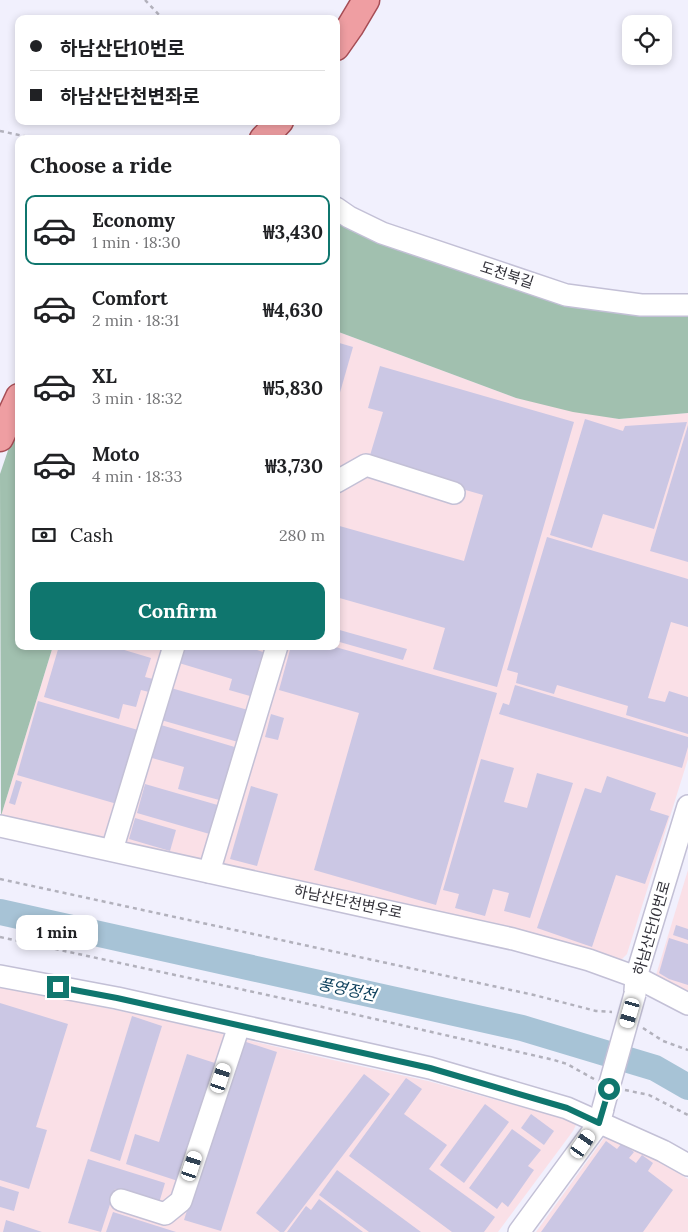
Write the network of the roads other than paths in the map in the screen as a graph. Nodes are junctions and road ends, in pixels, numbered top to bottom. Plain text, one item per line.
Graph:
1 (366, 0) edge
2 (340, 41) edge
3 (276, 125) edge
4 (267, 135) edge
5 (340, 211) edge
6 (688, 305) edge
7 (15, 406) edge
8 (0, 438) edge
9 (340, 480) edge
10 (454, 493) dead end
11 (173, 650) edge
12 (276, 650) edge
13 (688, 806) edge
14 (0, 826) edge
15 (112, 850) junction
16 (210, 872) junction
17 (0, 976) edge
18 (636, 985) junction
19 (688, 1004) edge
20 (239, 1026) junction
21 (601, 1115) junction
22 (688, 1164) edge
23 (121, 1200) dead end
24 (519, 1232) edge

1 - 2 main road
3 - 4 main road
5 - 6 street, 도천북길
7 - 8 main road
9 - 10 street
11 - 15 street
12 - 16 street
13 - 18 street, 하남산단10번로
14 - 15 street, 하남산단천변우로
15 - 16 street, 하남산단천변우로
16 - 18 street, 하남산단천변우로
17 - 20 street
18 - 19 street, 하남산단천변우로
18 - 21 street, 하남산단10번로, bridge
20 - 21 street
20 - 23 street
21 - 22 street
21 - 24 street, 하남산단10번로

